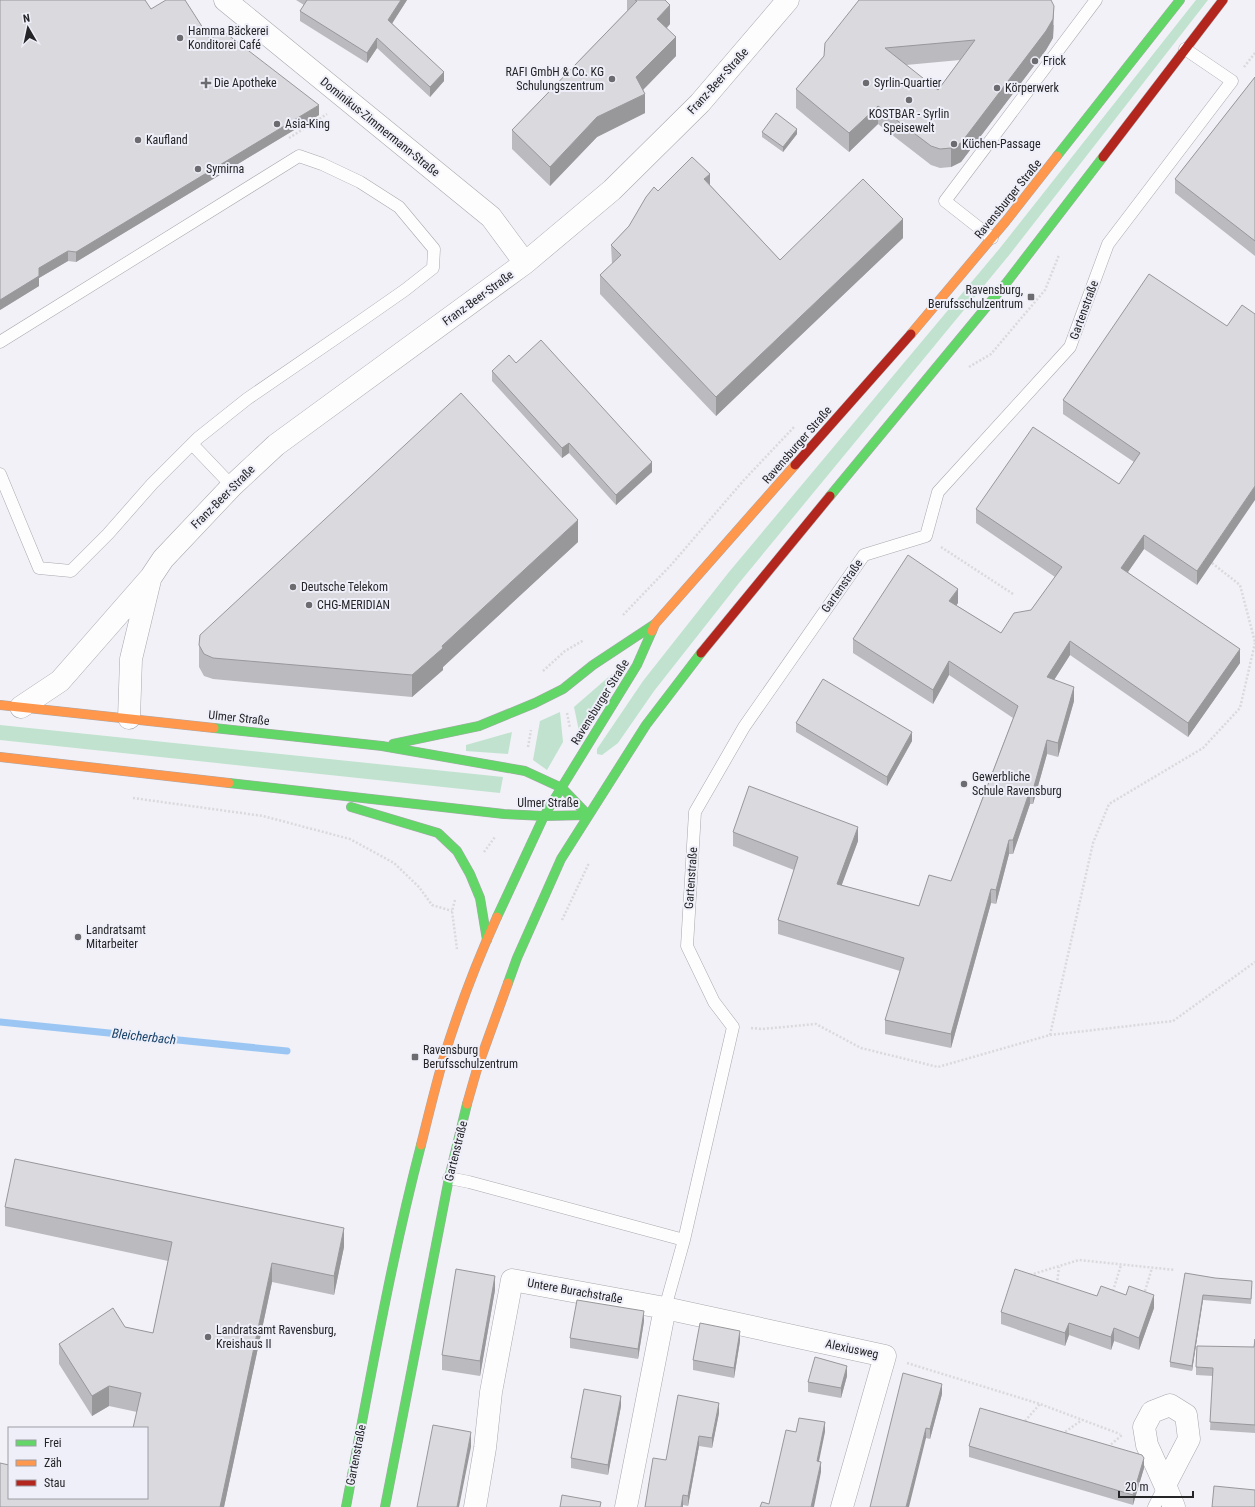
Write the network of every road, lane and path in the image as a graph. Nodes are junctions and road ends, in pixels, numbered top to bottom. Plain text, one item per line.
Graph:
1 (225, 0) edge
2 (788, 0) edge
3 (1096, 0) edge
4 (1180, 0) edge
5 (1224, 0) edge
6 (1185, 49) junction
7 (344, 97) junction
8 (302, 130) dead end
9 (992, 238) junction
10 (526, 263) junction
11 (0, 342) edge
12 (798, 423) dead end
13 (192, 444) junction
14 (0, 474) edge
15 (232, 486) junction
16 (926, 536) junction
17 (1212, 563) edge
18 (151, 577) junction
19 (1013, 594) dead end
20 (618, 621) dead end
21 (655, 624) junction
22 (585, 640) dead end
23 (1255, 642) edge
24 (541, 672) dead end
25 (10, 706) edge
26 (129, 718) junction
27 (382, 746) junction
28 (0, 757) edge
29 (562, 788) junction
30 (298, 792) junction
31 (126, 797) dead end
32 (588, 815) junction
33 (544, 816) junction
34 (452, 911) dead end
35 (487, 940) junction
36 (1255, 962) edge
37 (733, 1027) junction
38 (1050, 1035) junction
39 (449, 1178) junction
40 (684, 1240) junction
41 (1121, 1265) junction
42 (1059, 1267) junction
43 (1152, 1268) junction
44 (1175, 1270) dead end
45 (1029, 1275) edge
46 (1057, 1284) edge
47 (1113, 1290) edge
48 (1145, 1291) edge
49 (665, 1308) junction
50 (885, 1356) junction
51 (1040, 1404) junction
52 (1083, 1420) junction
53 (1025, 1421) edge
54 (1060, 1435) edge
55 (1122, 1435) junction
56 (1147, 1445) junction
57 (1108, 1446) edge
58 (1165, 1485) junction
59 (346, 1507) edge
60 (385, 1507) edge
61 (475, 1507) edge
62 (626, 1507) edge
63 (842, 1507) edge
64 (1154, 1507) edge
65 (1174, 1507) edge

1 - 7 street, Dominikus-Zimmermann-Straße
2 - 10 street, Franz-Beer-Straße
3 - 9 lane
4 - 9 main road, Ravensburger Straße
5 - 6 main road
6 - 16 lane, Gartenstraße
6 - 32 main road
7 - 8 path
7 - 10 street, Dominikus-Zimmermann-Straße
9 - 21 main road, Ravensburger Straße
10 - 15 street, Franz-Beer-Straße
11 - 13 lane
12 - 20 path
13 - 14 lane
13 - 15 lane
15 - 18 street, Franz-Beer-Straße
16 - 19 path
16 - 37 lane, Gartenstraße
17 - 23 path
18 - 25 street, Franz-Beer-Straße
18 - 26 street, Franz-Beer-Straße
21 - 27 main road
21 - 29 main road, Ravensburger Straße
22 - 24 path
23 - 38 path
25 - 26 main road, Ulmer Straße
26 - 27 main road, Ulmer Straße
27 - 29 main road, Ulmer Straße
28 - 30 main road, Ulmer Straße
29 - 32 main road, Ulmer Straße
29 - 33 main road, Ravensburger Straße
30 - 33 main road, Ulmer Straße
30 - 35 main road
31 - 34 path
32 - 33 main road, Ulmer Straße
32 - 39 main road, Gartenstraße
33 - 35 main road, Ravensburger Straße
35 - 59 main road, Gartenstraße
36 - 38 path
37 - 38 path
37 - 40 lane
39 - 40 lane
39 - 60 main road, Gartenstraße
40 - 49 lane
41 - 42 path
41 - 43 path
41 - 47 path
42 - 45 path
42 - 46 path
43 - 44 path
43 - 48 path
49 - 50 street, Alexiusweg
49 - 61 street, Untere Burachstraße
49 - 62 street
50 - 51 path
50 - 63 street, Alexiusweg
51 - 52 path
51 - 53 path
52 - 54 path
52 - 55 path
55 - 56 path
55 - 57 path
56 - 58 street
56 - 58 street
58 - 64 lane
58 - 65 street

